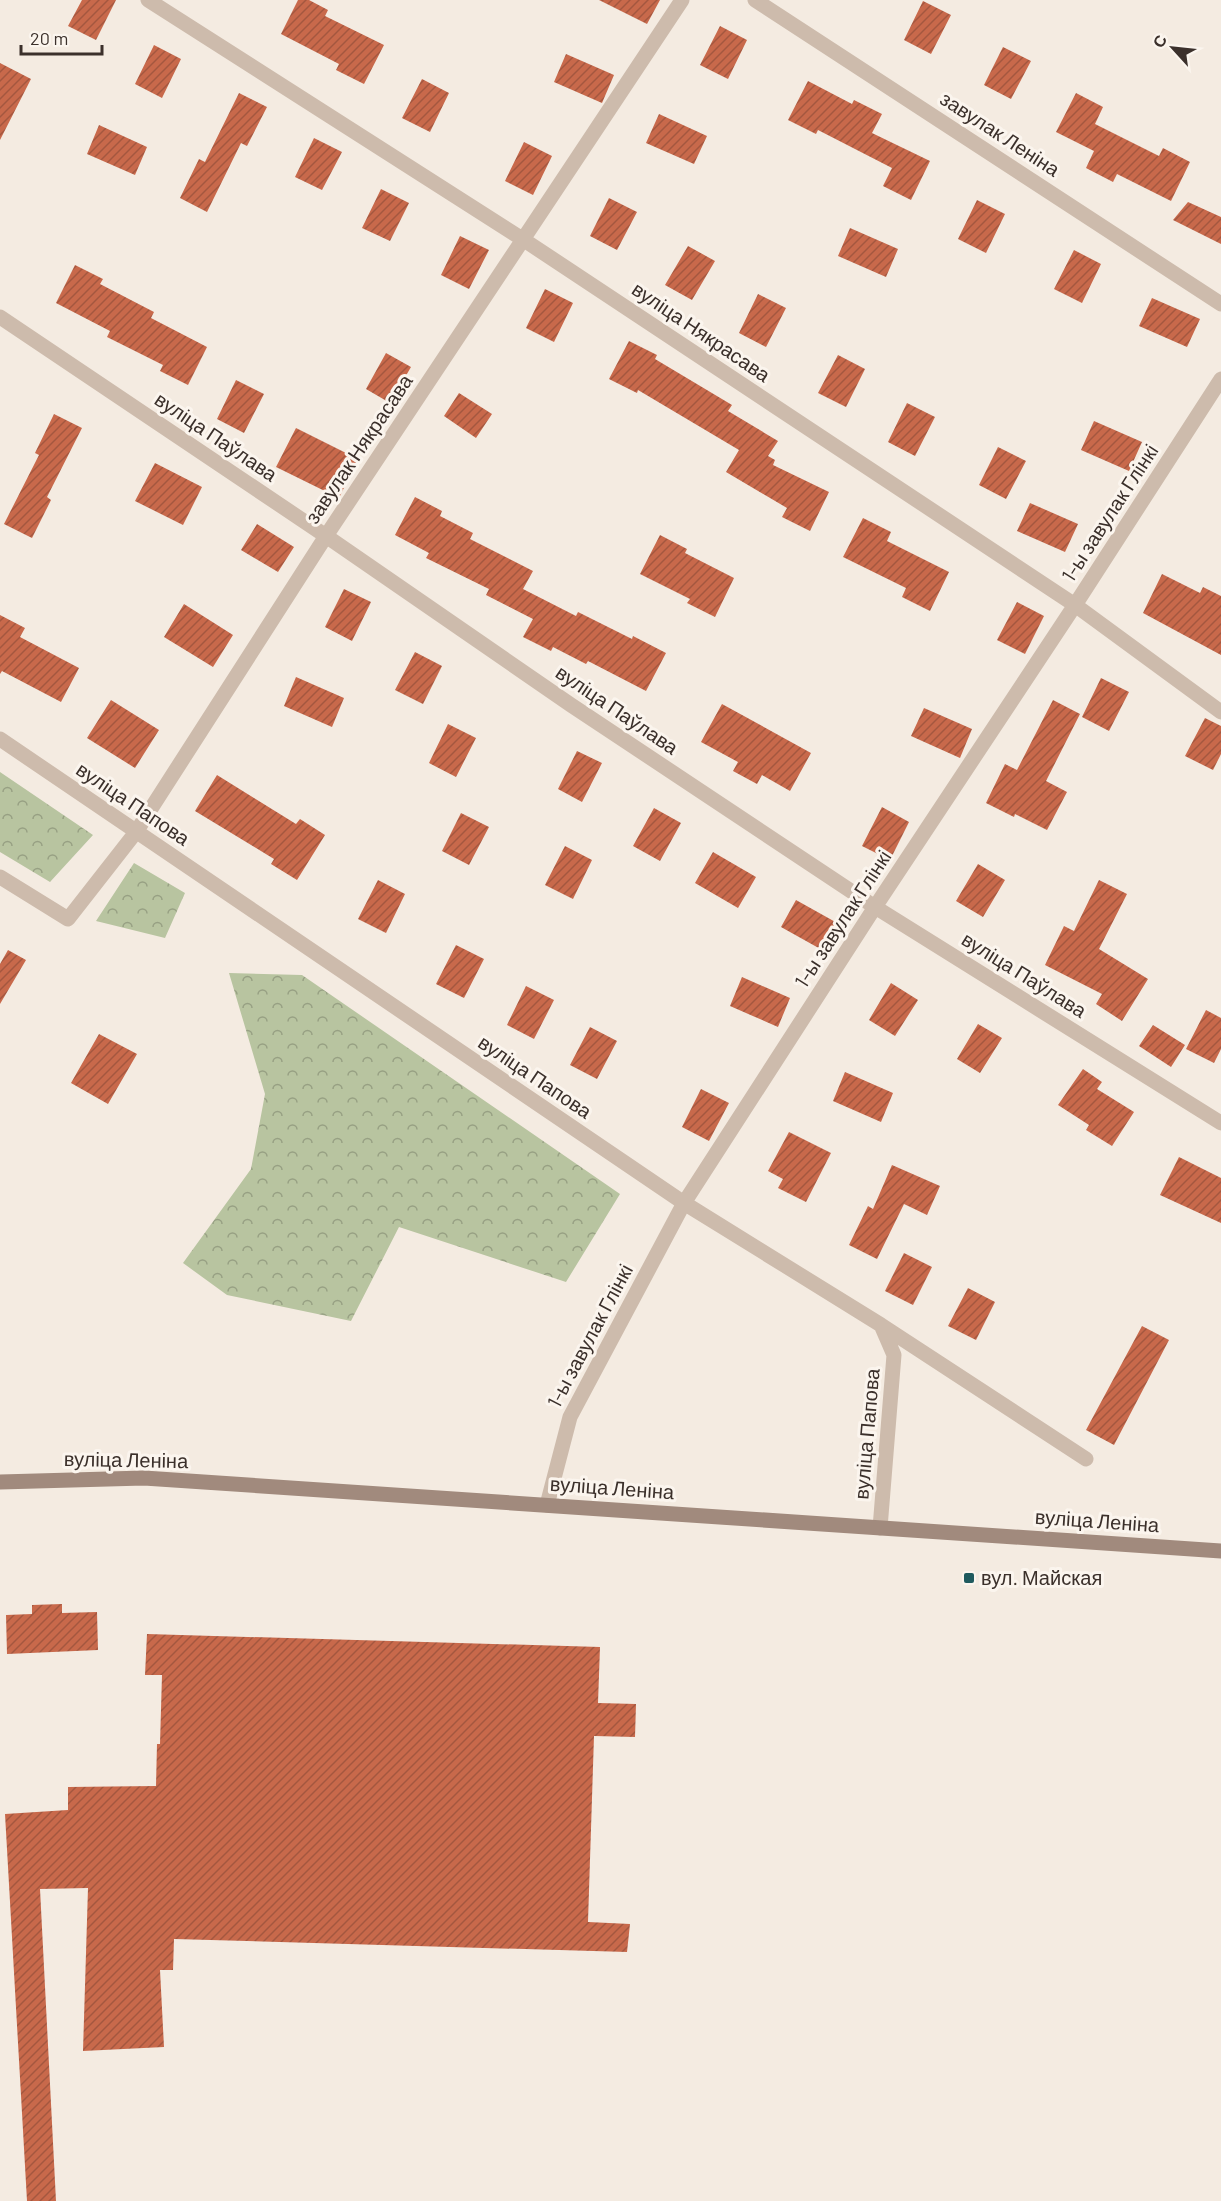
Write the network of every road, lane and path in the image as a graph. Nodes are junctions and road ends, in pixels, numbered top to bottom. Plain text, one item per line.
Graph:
1 (148, 0) edge
2 (682, 0) edge
3 (755, 0) edge
4 (524, 240) junction
5 (1221, 304) edge
6 (0, 317) edge
7 (1221, 379) edge
8 (326, 536) junction
9 (1075, 605) junction
10 (1221, 712) edge
11 (0, 739) edge
12 (136, 832) junction
13 (0, 877) edge
14 (875, 907) junction
15 (1221, 1123) edge
16 (684, 1203) junction
17 (881, 1325) junction
18 (1086, 1459) dead end
19 (0, 1482) edge
20 (547, 1505) junction
21 (880, 1528) junction
22 (1221, 1551) edge

1 - 4 street, вуліца Някрасава
2 - 4 street, завулак Някрасава
3 - 5 street, завулак Леніна
4 - 8 street, завулак Някрасава
4 - 9 street, вуліца Някрасава
6 - 8 street, вуліца Паўлава
7 - 9 street, 1-ы завулак Глінкі
8 - 12 street, завулак Някрасава
8 - 14 street, вуліца Паўлава
9 - 10 street, вуліца Някрасава
9 - 14 street, 1-ы завулак Глінкі
11 - 12 street, вуліца Папова
12 - 13 street, завулак Някрасава
12 - 16 street, вуліца Папова
14 - 15 street, вуліца Паўлава
14 - 16 street, 1-ы завулак Глінкі
16 - 17 street, вуліца Папова
16 - 20 street, 1-ы завулак Глінкі
17 - 18 street
17 - 21 street, вуліца Папова
19 - 20 main road, вуліца Леніна
20 - 21 main road, вуліца Леніна
21 - 22 main road, вуліца Леніна

